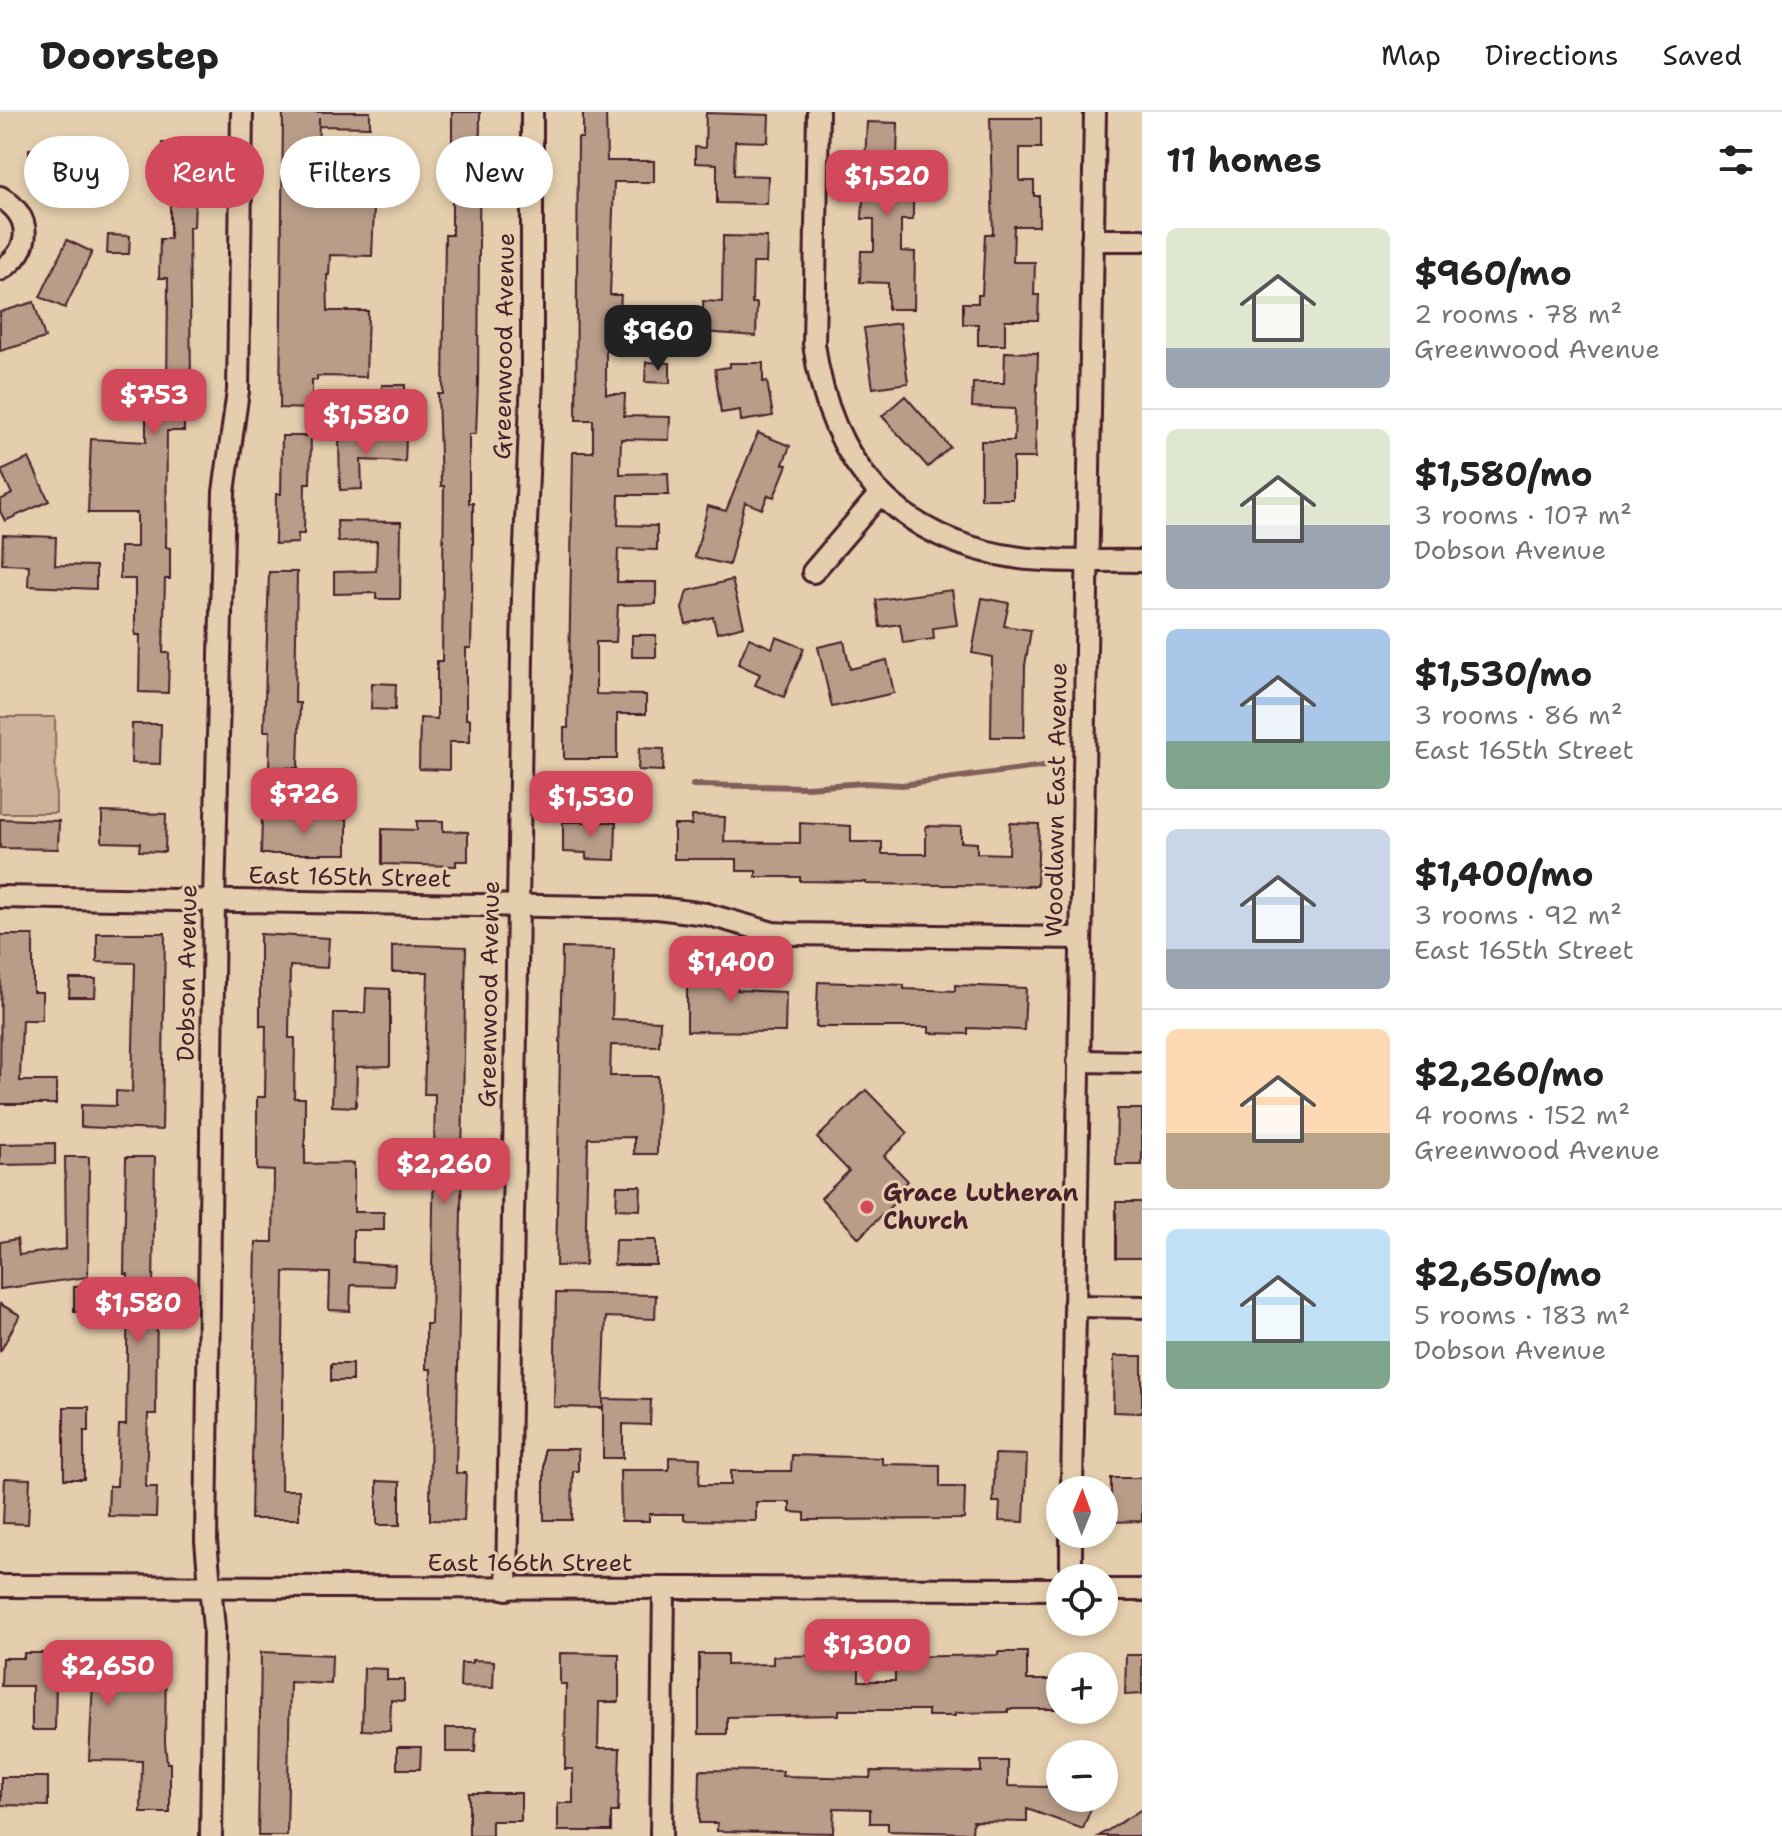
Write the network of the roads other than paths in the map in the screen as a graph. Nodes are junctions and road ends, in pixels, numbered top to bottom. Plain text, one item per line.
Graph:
1 (242, 112) edge
2 (532, 112) edge
3 (818, 112) edge
4 (1095, 112) edge
5 (0, 197) edge
6 (1092, 240) junction
7 (1142, 240) edge
8 (0, 270) edge
9 (879, 495) junction
10 (1087, 560) junction
11 (1142, 561) edge
12 (813, 572) dead end
13 (0, 897) edge
14 (214, 901) junction
15 (516, 906) junction
16 (1079, 938) junction
17 (1078, 1061) junction
18 (1142, 1062) edge
19 (1074, 1306) junction
20 (1142, 1307) edge
21 (1072, 1476) edge
22 (0, 1586) edge
23 (211, 1587) junction
24 (507, 1589) junction
25 (664, 1589) junction
26 (1046, 1589) edge
27 (1118, 1590) edge
28 (1142, 1590) edge
29 (211, 1836) edge
30 (661, 1836) edge

1 - 14 street, Dobson Avenue
2 - 15 street, Greenwood Avenue
3 - 9 street
4 - 6 street, Woodlawn East Avenue
5 - 8 street
6 - 7 street
6 - 10 street, Woodlawn East Avenue
9 - 10 street
9 - 12 street
10 - 11 street
10 - 16 street, Woodlawn East Avenue
13 - 14 street, East 165th Street
14 - 15 street, East 165th Street
14 - 23 street, Dobson Avenue
15 - 16 street, East 165th Street
15 - 24 street, Greenwood Avenue
16 - 17 street, Woodlawn East Avenue
17 - 18 street
17 - 19 street, Woodlawn East Avenue
19 - 20 street
19 - 21 street, Woodlawn East Avenue
22 - 23 street, East 166th Street
23 - 24 street, East 166th Street
23 - 29 street, Dobson Avenue
24 - 25 street, East 166th Street
25 - 26 street, East 166th Street
25 - 30 street
27 - 28 street

